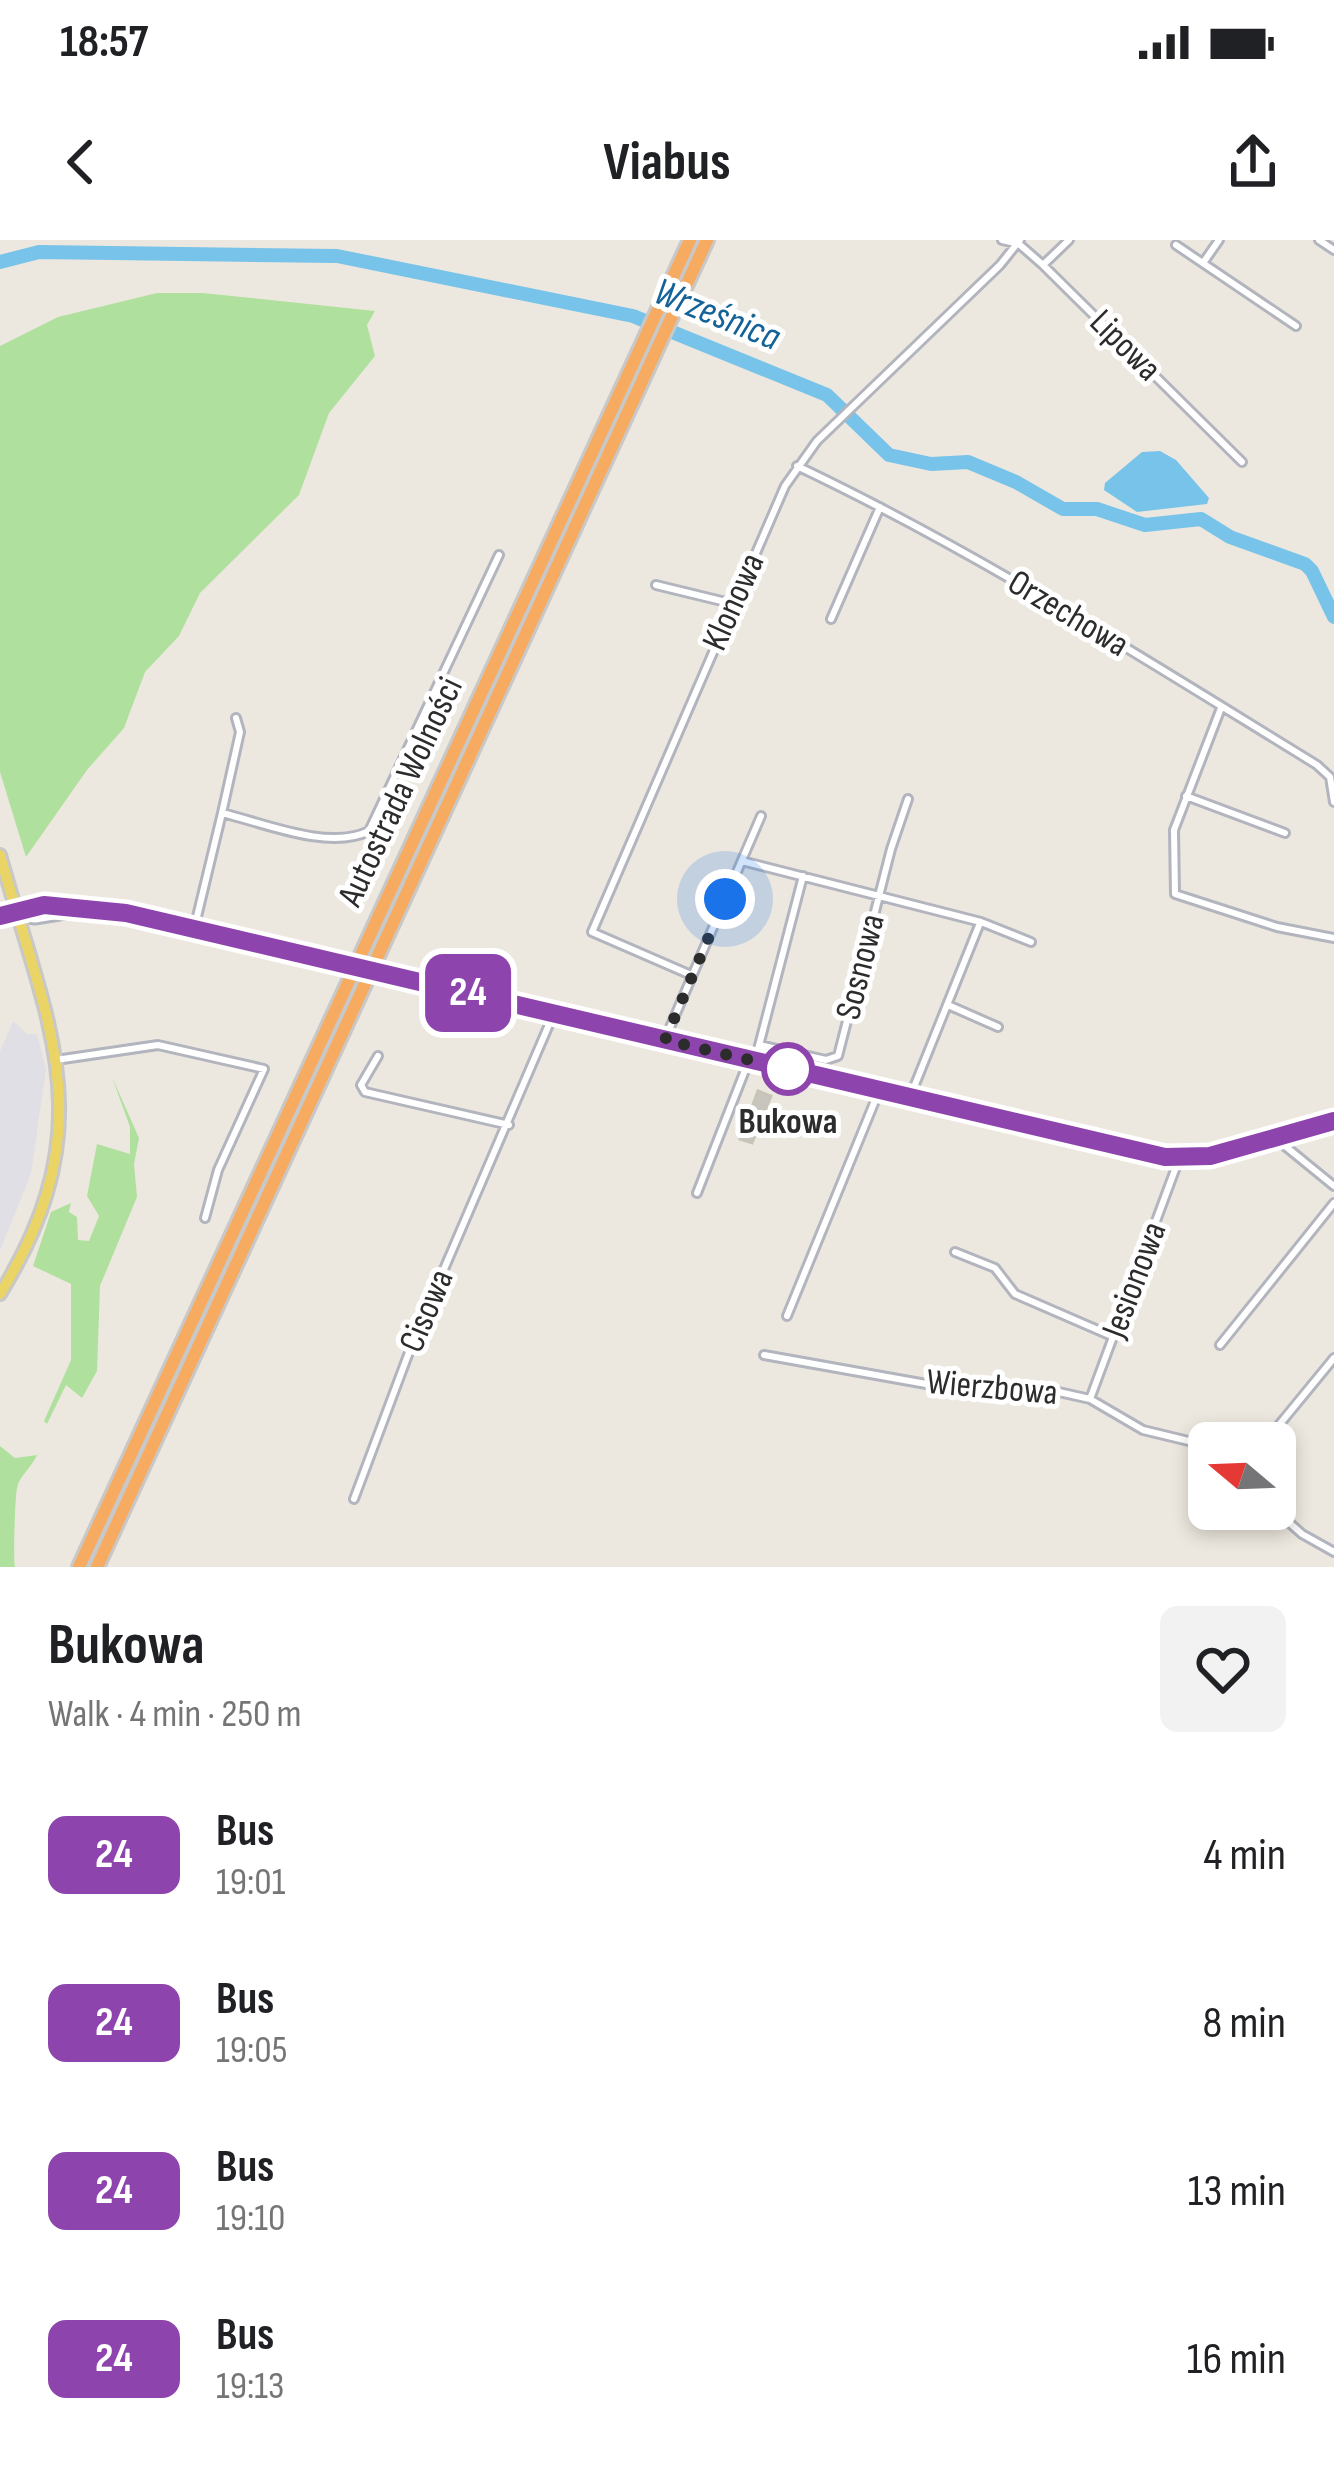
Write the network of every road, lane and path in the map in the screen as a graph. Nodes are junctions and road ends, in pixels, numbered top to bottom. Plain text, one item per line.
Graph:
1 (690, 240) edge
2 (707, 240) edge
3 (1003, 240) edge
4 (1069, 240) edge
5 (1219, 240) edge
6 (1319, 240) edge
7 (1020, 242) edge
8 (1176, 245) dead end
9 (1334, 250) edge
10 (1203, 263) junction
11 (1043, 265) junction
12 (664, 311) junction
13 (1296, 326) dead end
14 (1242, 462) dead end
15 (797, 466) junction
16 (881, 506) junction
17 (500, 555) dead end
18 (656, 585) dead end
19 (734, 604) junction
20 (831, 619) dead end
21 (1221, 708) junction
22 (236, 718) dead end
23 (1186, 796) junction
24 (908, 799) dead end
25 (1334, 802) edge
26 (222, 813) junction
27 (761, 816) dead end
28 (1285, 833) dead end
29 (0, 855) edge
30 (742, 861) junction
31 (803, 876) junction
32 (878, 896) junction
33 (16, 915) junction
34 (0, 916) edge
35 (981, 922) junction
36 (194, 928) junction
37 (1334, 938) edge
38 (1031, 942) dead end
39 (691, 975) junction
40 (948, 1005) junction
41 (554, 1013) junction
42 (998, 1027) dead end
43 (665, 1040) junction
44 (759, 1045) junction
45 (378, 1056) dead end
46 (56, 1060) junction
47 (752, 1060) junction
48 (879, 1090) junction
49 (910, 1097) junction
50 (1334, 1120) edge
51 (509, 1125) junction
52 (1281, 1136) junction
53 (1179, 1159) junction
54 (1334, 1186) edge
55 (697, 1192) dead end
56 (1334, 1203) edge
57 (205, 1218) dead end
58 (955, 1252) dead end
59 (0, 1294) edge
60 (787, 1316) dead end
61 (1114, 1337) junction
62 (1220, 1345) dead end
63 (764, 1355) dead end
64 (1334, 1358) edge
65 (1090, 1400) junction
66 (1281, 1422) edge
67 (1188, 1441) edge
68 (354, 1499) dead end
69 (1296, 1528) edge
70 (1334, 1552) edge
71 (79, 1567) edge
72 (97, 1567) edge

1 - 12 highway, Autostrada Wolności
2 - 12 highway, Autostrada Wolności
3 - 7 street, Lipowa
4 - 11 street
5 - 10 street
6 - 9 street
7 - 11 street, Lipowa
7 - 15 street, Klonowa
8 - 10 street
10 - 13 street
11 - 14 street, Lipowa
12 - 71 highway, Autostrada Wolności
12 - 72 highway, Autostrada Wolności
15 - 16 street, Orzechowa
15 - 19 street, Klonowa
16 - 20 street
16 - 21 street, Orzechowa
17 - 26 street
18 - 19 street
19 - 39 street, Klonowa
21 - 23 street
21 - 25 street, Orzechowa
22 - 26 street
23 - 28 street
23 - 37 street
24 - 32 street, Sosnowa
26 - 36 street
27 - 30 street
29 - 33 main road
30 - 31 street
30 - 39 street
31 - 32 street
31 - 44 street
32 - 35 street
32 - 44 street, Sosnowa
33 - 34 street
33 - 36 main road
33 - 46 main road
35 - 38 street
35 - 40 street
36 - 41 main road, bridge
39 - 43 street
40 - 42 street
40 - 49 street
41 - 43 main road
41 - 51 street, Cisowa
43 - 47 main road
44 - 47 street
45 - 51 street
46 - 57 street
46 - 59 main road
47 - 48 main road
47 - 55 street
48 - 49 main road
48 - 60 street
49 - 53 main road
50 - 52 main road
51 - 68 street, Cisowa
52 - 53 main road
52 - 54 street
53 - 61 street, Jesionowa
56 - 62 street
58 - 61 street
61 - 65 street, Jesionowa
63 - 65 street, Wierzbowa
64 - 66 street
65 - 67 street, Wierzbowa
69 - 70 street

